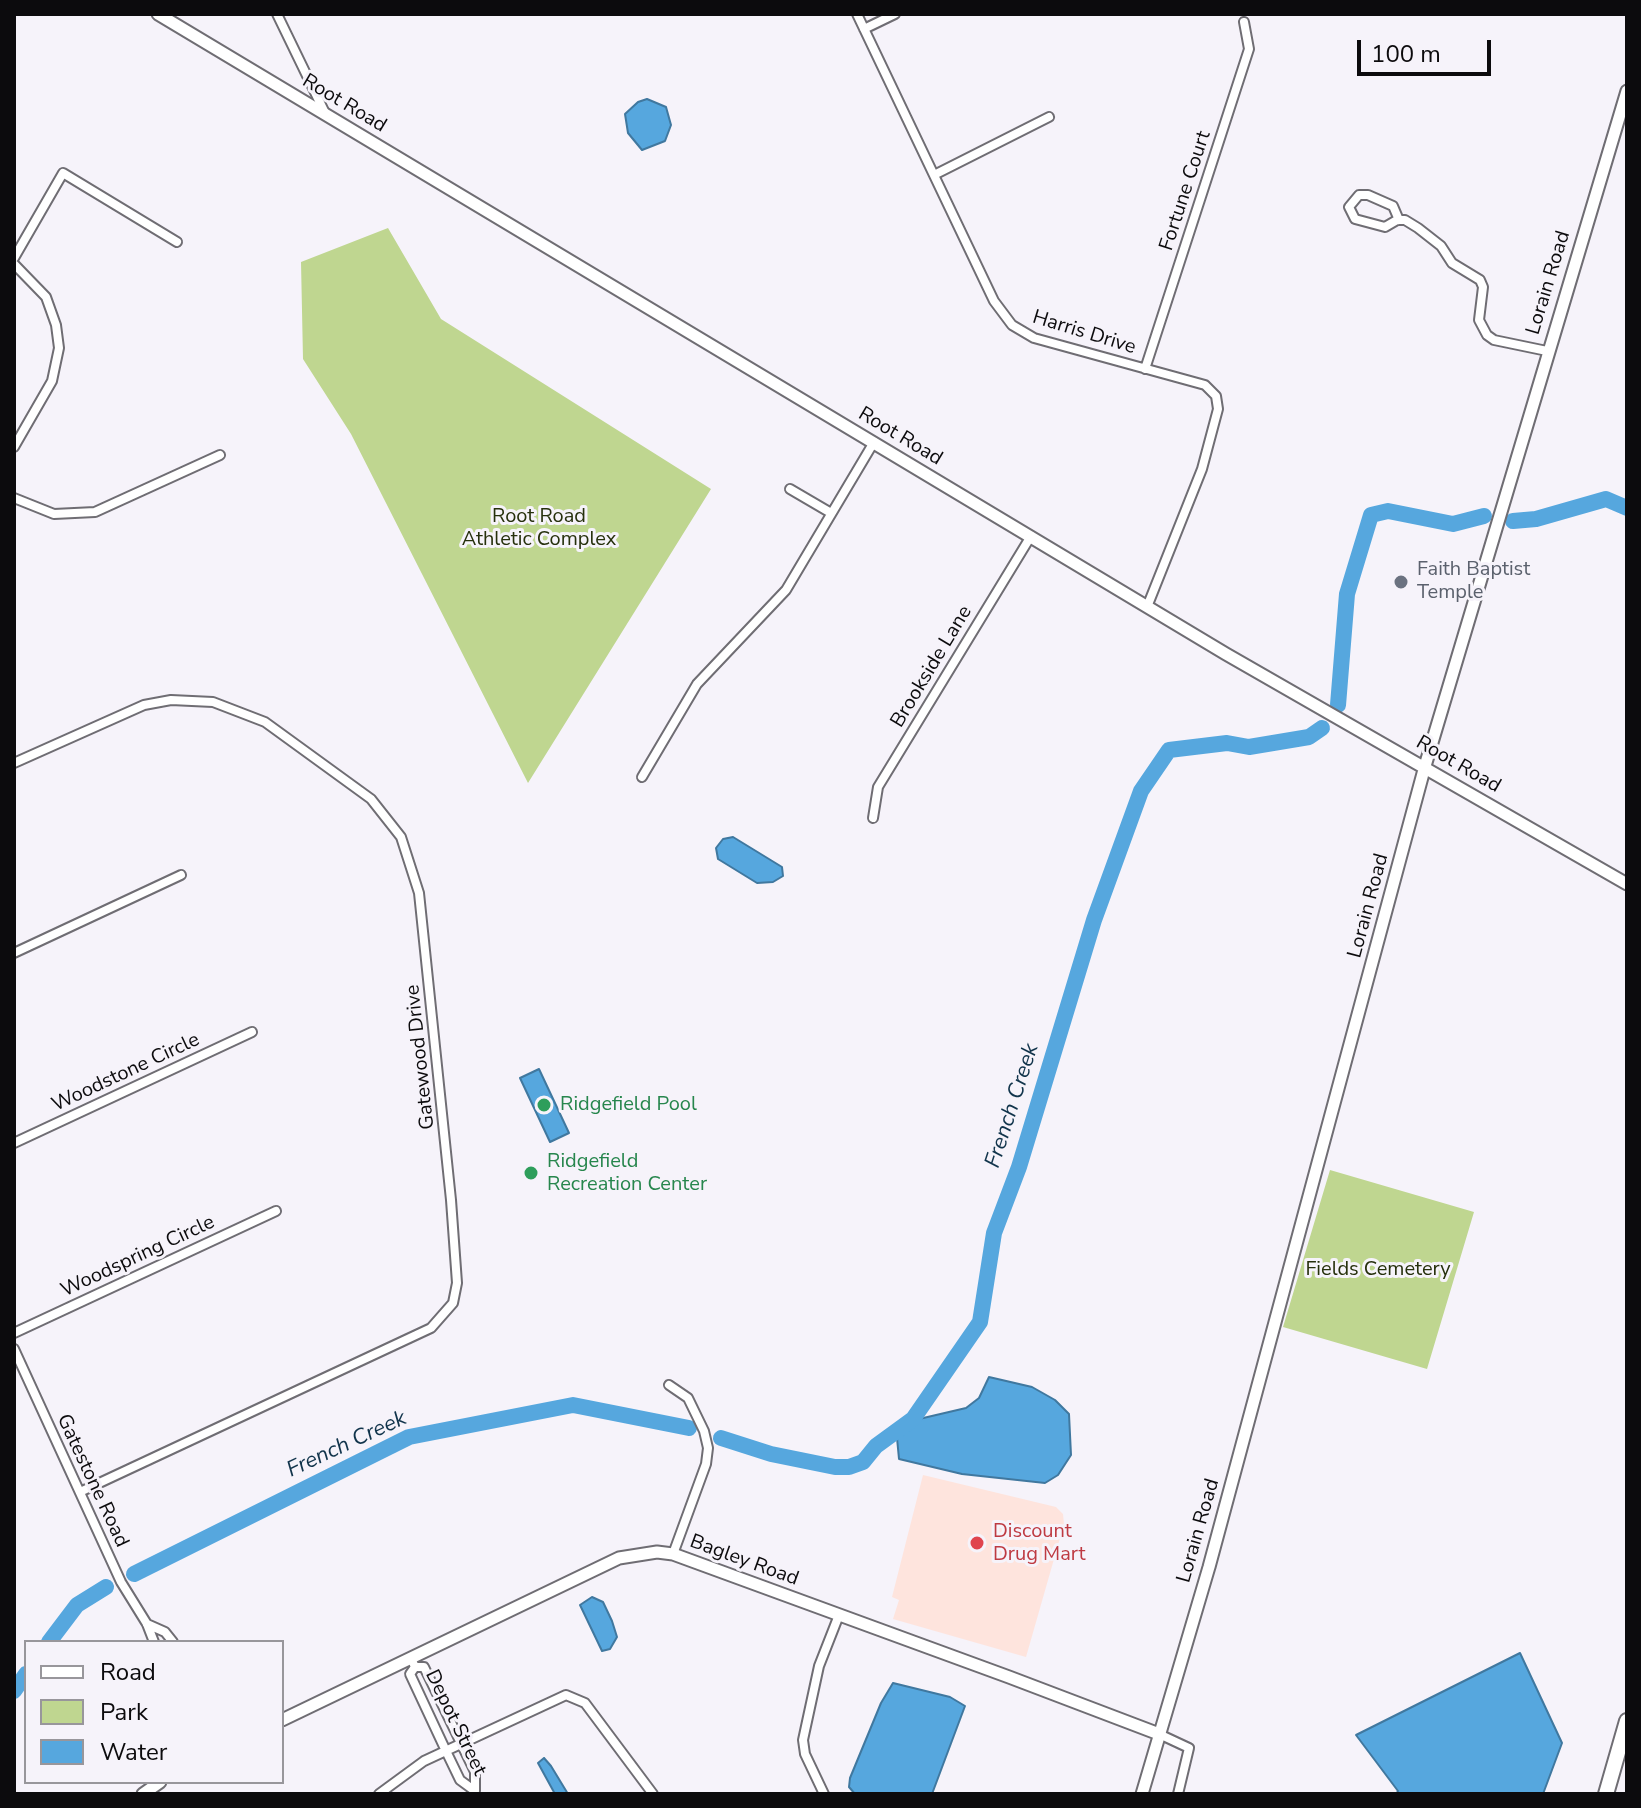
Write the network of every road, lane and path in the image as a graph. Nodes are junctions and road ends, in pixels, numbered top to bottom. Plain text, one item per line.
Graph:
1 (158, 14) edge
2 (277, 14) edge
3 (857, 14) edge
4 (895, 14) edge
5 (1244, 22) dead end
6 (864, 29) junction
7 (1627, 91) edge
8 (326, 114) junction
9 (1049, 117) dead end
10 (934, 175) junction
11 (1399, 220) junction
12 (177, 242) dead end
13 (14, 258) edge
14 (14, 264) edge
15 (1547, 351) junction
16 (1145, 369) junction
17 (874, 442) junction
18 (14, 447) edge
19 (220, 455) dead end
20 (790, 489) dead end
21 (14, 498) edge
22 (831, 513) junction
23 (1031, 536) junction
24 (1147, 607) junction
25 (14, 763) edge
26 (1425, 766) junction
27 (642, 777) dead end
28 (873, 818) dead end
29 (181, 875) dead end
30 (1627, 884) edge
31 (14, 953) edge
32 (252, 1032) dead end
33 (14, 1143) edge
34 (276, 1211) dead end
35 (14, 1333) edge
36 (14, 1349) edge
37 (669, 1385) dead end
38 (80, 1492) junction
39 (673, 1554) junction
40 (839, 1615) junction
41 (147, 1624) junction
42 (153, 1640) edge
43 (171, 1640) edge
44 (413, 1662) junction
45 (284, 1719) edge
46 (1627, 1721) edge
47 (1159, 1734) junction
48 (462, 1744) junction
49 (446, 1751) junction
50 (476, 1793) edge
51 (379, 1794) edge
52 (653, 1794) edge
53 (824, 1794) edge
54 (1142, 1794) edge
55 (1178, 1794) edge
56 (1606, 1794) edge

1 - 8 street, Root Road
2 - 8 street
3 - 6 street, Harris Drive
4 - 6 street
5 - 16 street, Fortune Court
6 - 10 street, Harris Drive
7 - 15 street, Lorain Road
8 - 17 street, Root Road
9 - 10 street
10 - 16 street, Harris Drive
11 - 11 street
11 - 15 street
12 - 13 street
14 - 18 street
15 - 26 street, Lorain Road
16 - 24 street, Harris Drive
17 - 22 street
17 - 23 street, Root Road
19 - 21 street
20 - 22 street
22 - 27 street
23 - 24 street, Root Road
23 - 28 street, Brookside Lane
24 - 26 street, Root Road
25 - 38 street, Gatewood Drive
26 - 30 street, Root Road
26 - 47 street, Lorain Road
29 - 31 street
32 - 33 street, Woodstone Circle
34 - 35 street, Woodspring Circle
36 - 38 street, Gatestone Road
37 - 39 street
38 - 41 street, Gatestone Road
39 - 40 street, Bagley Road
39 - 44 street, Bagley Road
40 - 47 street, Bagley Road
40 - 53 street
41 - 42 street, Gatestone Road
41 - 43 street, Gatestone Road
44 - 45 street, Bagley Road
44 - 48 street, Depot Street
44 - 49 street, Depot Street
46 - 56 highway
47 - 54 street, Lorain Road
47 - 55 street
48 - 49 street
48 - 50 street, Depot Street
48 - 52 street
49 - 50 street, Depot Street
49 - 51 street

